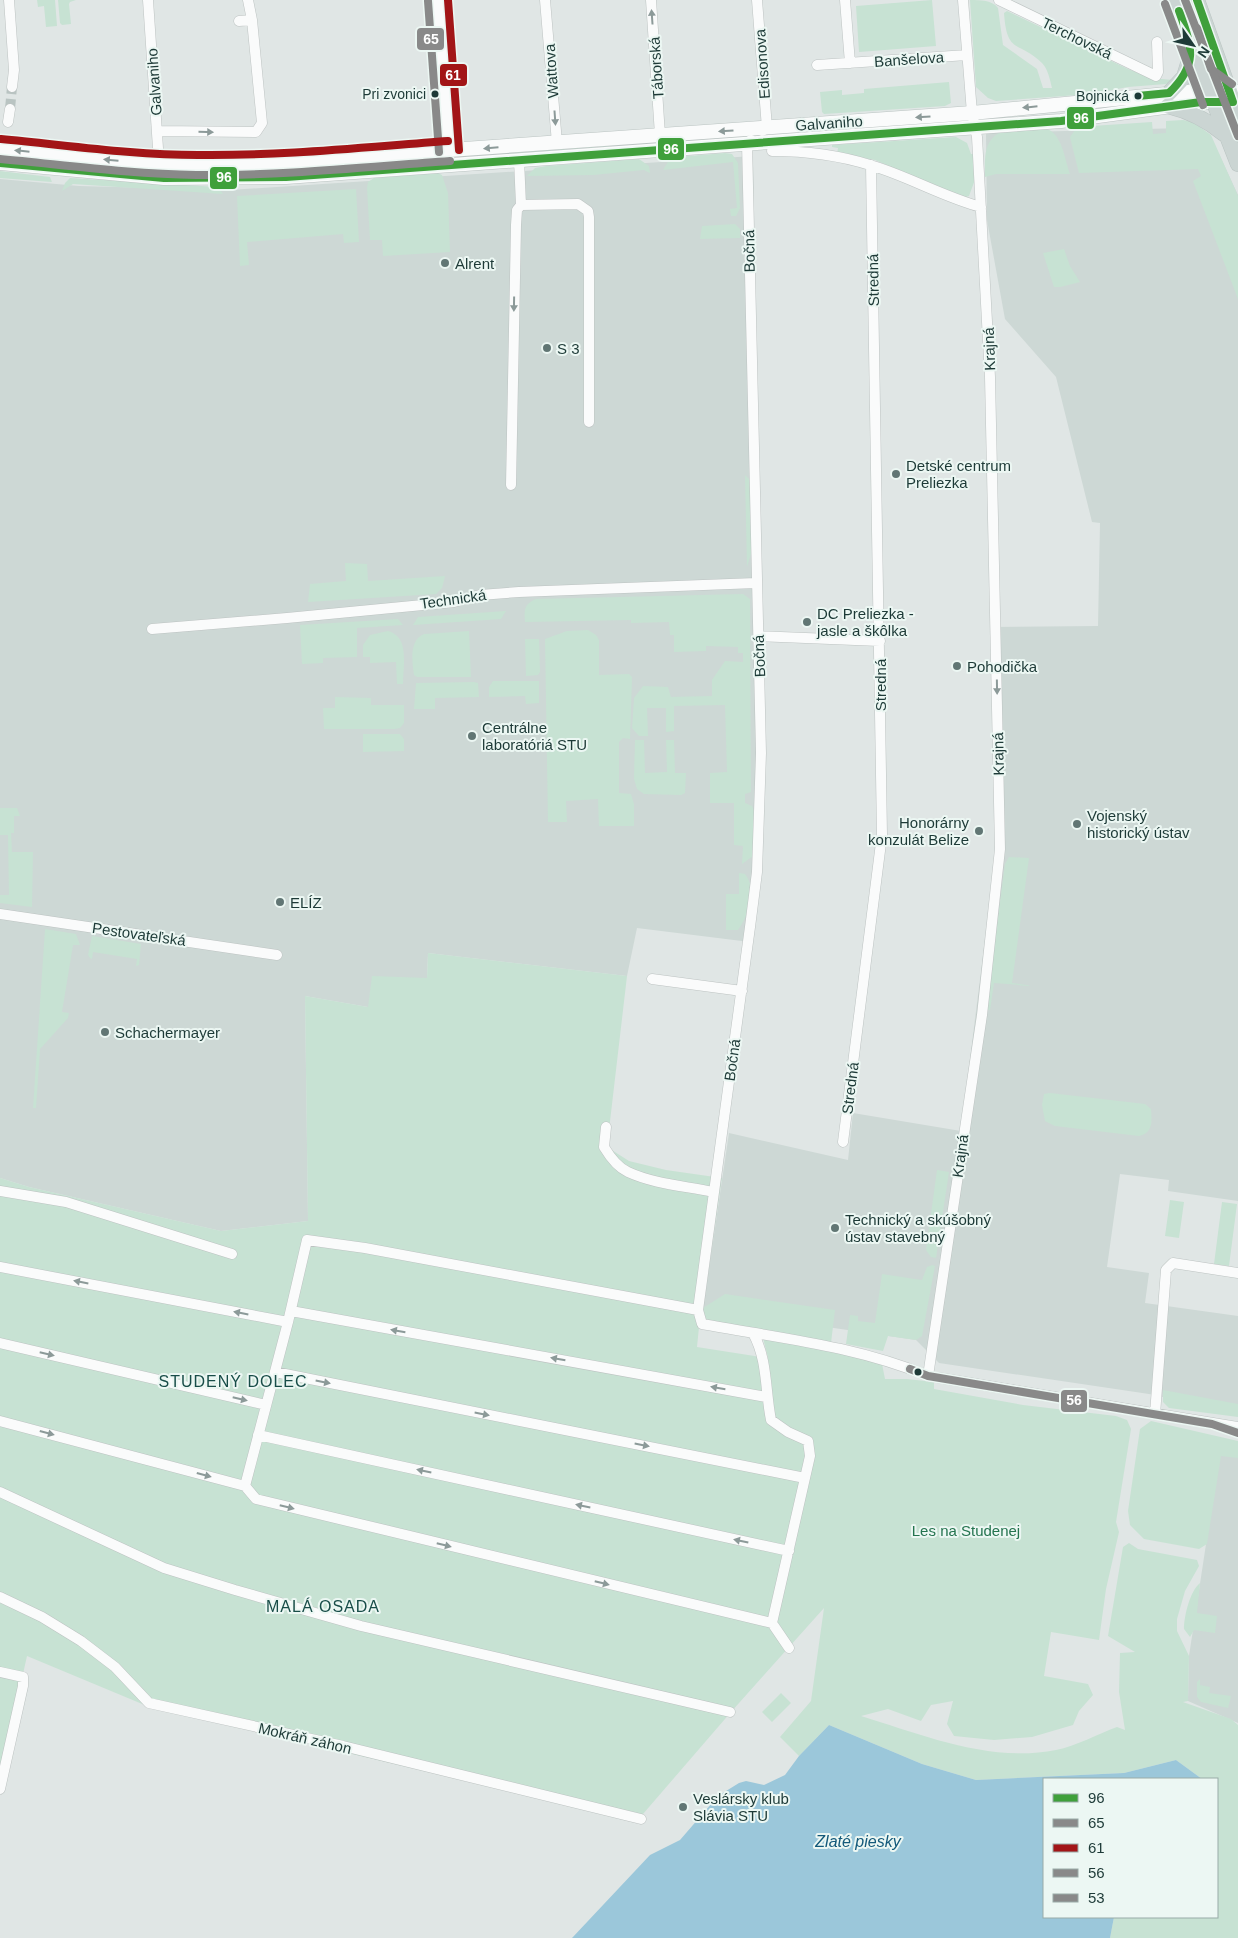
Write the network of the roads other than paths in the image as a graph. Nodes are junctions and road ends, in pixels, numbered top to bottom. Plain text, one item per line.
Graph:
1 (9, 0) edge
2 (148, 0) edge
3 (248, 0) edge
4 (438, 0) edge
5 (545, 0) edge
6 (651, 0) edge
7 (758, 0) edge
8 (845, 0) edge
9 (963, 0) edge
10 (1003, 0) edge
11 (1174, 0) edge
12 (1197, 0) edge
13 (252, 20) junction
14 (239, 21) dead end
15 (1157, 42) dead end
16 (1192, 51) junction
17 (967, 55) junction
18 (850, 63) junction
19 (1220, 64) junction
20 (817, 65) dead end
21 (1238, 76) edge
22 (12, 86) tunnel mouth
23 (1210, 96) junction
24 (1168, 100) junction
25 (1235, 101) edge
26 (10, 109) tunnel mouth
27 (973, 120) junction
28 (8, 122) dead end
29 (767, 128) junction
30 (157, 131) junction
31 (660, 135) junction
32 (1225, 135) junction
33 (557, 143) junction
34 (747, 143) junction
35 (0, 149) edge
36 (449, 151) junction
37 (772, 151) dead end
38 (519, 160) junction
39 (0, 163) edge
40 (160, 163) junction
41 (1238, 164) edge
42 (871, 165) junction
43 (440, 166) junction
44 (521, 205) junction
45 (981, 207) junction
46 (589, 422) dead end
47 (511, 485) dead end
48 (756, 583) junction
49 (152, 629) dead end
50 (758, 636) junction
51 (880, 641) junction
52 (0, 914) edge
53 (277, 956) dead end
54 (652, 979) dead end
55 (742, 991) junction
56 (606, 1127) dead end
57 (843, 1142) dead end
58 (0, 1191) edge
59 (713, 1192) junction
60 (232, 1254) dead end
61 (0, 1267) edge
62 (1238, 1273) edge
63 (698, 1310) junction
64 (291, 1311) junction
65 (288, 1322) junction
66 (753, 1333) junction
67 (0, 1342) edge
68 (275, 1372) junction
69 (928, 1376) junction
70 (766, 1397) junction
71 (266, 1405) junction
72 (1155, 1414) junction
73 (0, 1421) edge
74 (1212, 1424) junction
75 (1238, 1427) edge
76 (1238, 1433) edge
77 (258, 1435) junction
78 (804, 1478) junction
79 (245, 1486) junction
80 (0, 1492) edge
81 (789, 1551) junction
82 (0, 1597) edge
83 (772, 1623) junction
84 (789, 1648) dead end
85 (0, 1672) edge
86 (730, 1712) dead end
87 (0, 1788) edge
88 (641, 1819) dead end

1 - 22 street
2 - 30 street, Galvaniho
3 - 13 street
4 - 36 main road
5 -> 33 street, Wattova
31 -> 6 street, Táborská
7 - 29 street, Edisonova
8 - 18 street
9 - 17 street
10 - 15 street, Terchovská
11 - 16 main road
12 - 19 main road
13 - 14 street
30 -> 13 street
16 - 23 main road
16 - 24 main road
17 - 18 street, Banšelova
17 - 27 street
18 - 20 street, Banšelova
19 - 21 main road
19 - 25 main road
23 - 24 main road, Galvaniho
23 - 25 main road, Galvaniho
23 - 32 main road
24 - 27 main road, Galvaniho
24 - 32 main road
26 - 28 street
27 -> 29 main road, Galvaniho
27 - 34 main road, Galvaniho
27 - 45 street, Krajná
29 -> 31 main road, Galvaniho
29 - 34 street
30 - 40 street, Galvaniho
31 - 33 main road, Galvaniho
32 - 41 main road
33 -> 36 main road, Galvaniho
34 - 38 main road, Galvaniho
34 - 48 street, Bočná
40 -> 35 main road, Galvaniho
36 - 40 main road, Galvaniho
36 - 43 main road
37 - 42 street, Galvaniho
38 - 43 main road, Galvaniho
38 - 44 street
39 - 43 main road, Galvaniho
42 - 45 street, Galvaniho
42 - 51 street, Stredná
44 - 46 street
44 -> 47 street
45 -> 69 street, Krajná
48 - 49 street, Technická
48 - 50 street, Bočná
50 - 51 street
50 - 55 street, Bočná
51 - 57 street, Stredná
52 - 53 street, Pestovateľská
54 - 55 street
55 - 59 street, Bočná
56 - 59 street
58 - 60 street
59 - 63 street, Bočná
65 -> 61 street
62 - 72 street
63 - 64 street
63 - 66 street, Bočná
64 - 65 street
70 -> 64 street
65 - 68 street
66 - 69 street
66 - 70 street
67 -> 71 street
68 - 71 street
68 -> 78 street
69 - 72 street
70 - 78 street
71 - 77 street
72 - 74 street
73 -> 79 street
74 - 75 street
74 - 76 street
77 - 79 street
81 -> 77 street
78 - 81 street
79 -> 83 street
80 - 86 street
81 - 83 street
82 - 88 street, Mokráň záhon
83 - 84 street
85 - 87 street

